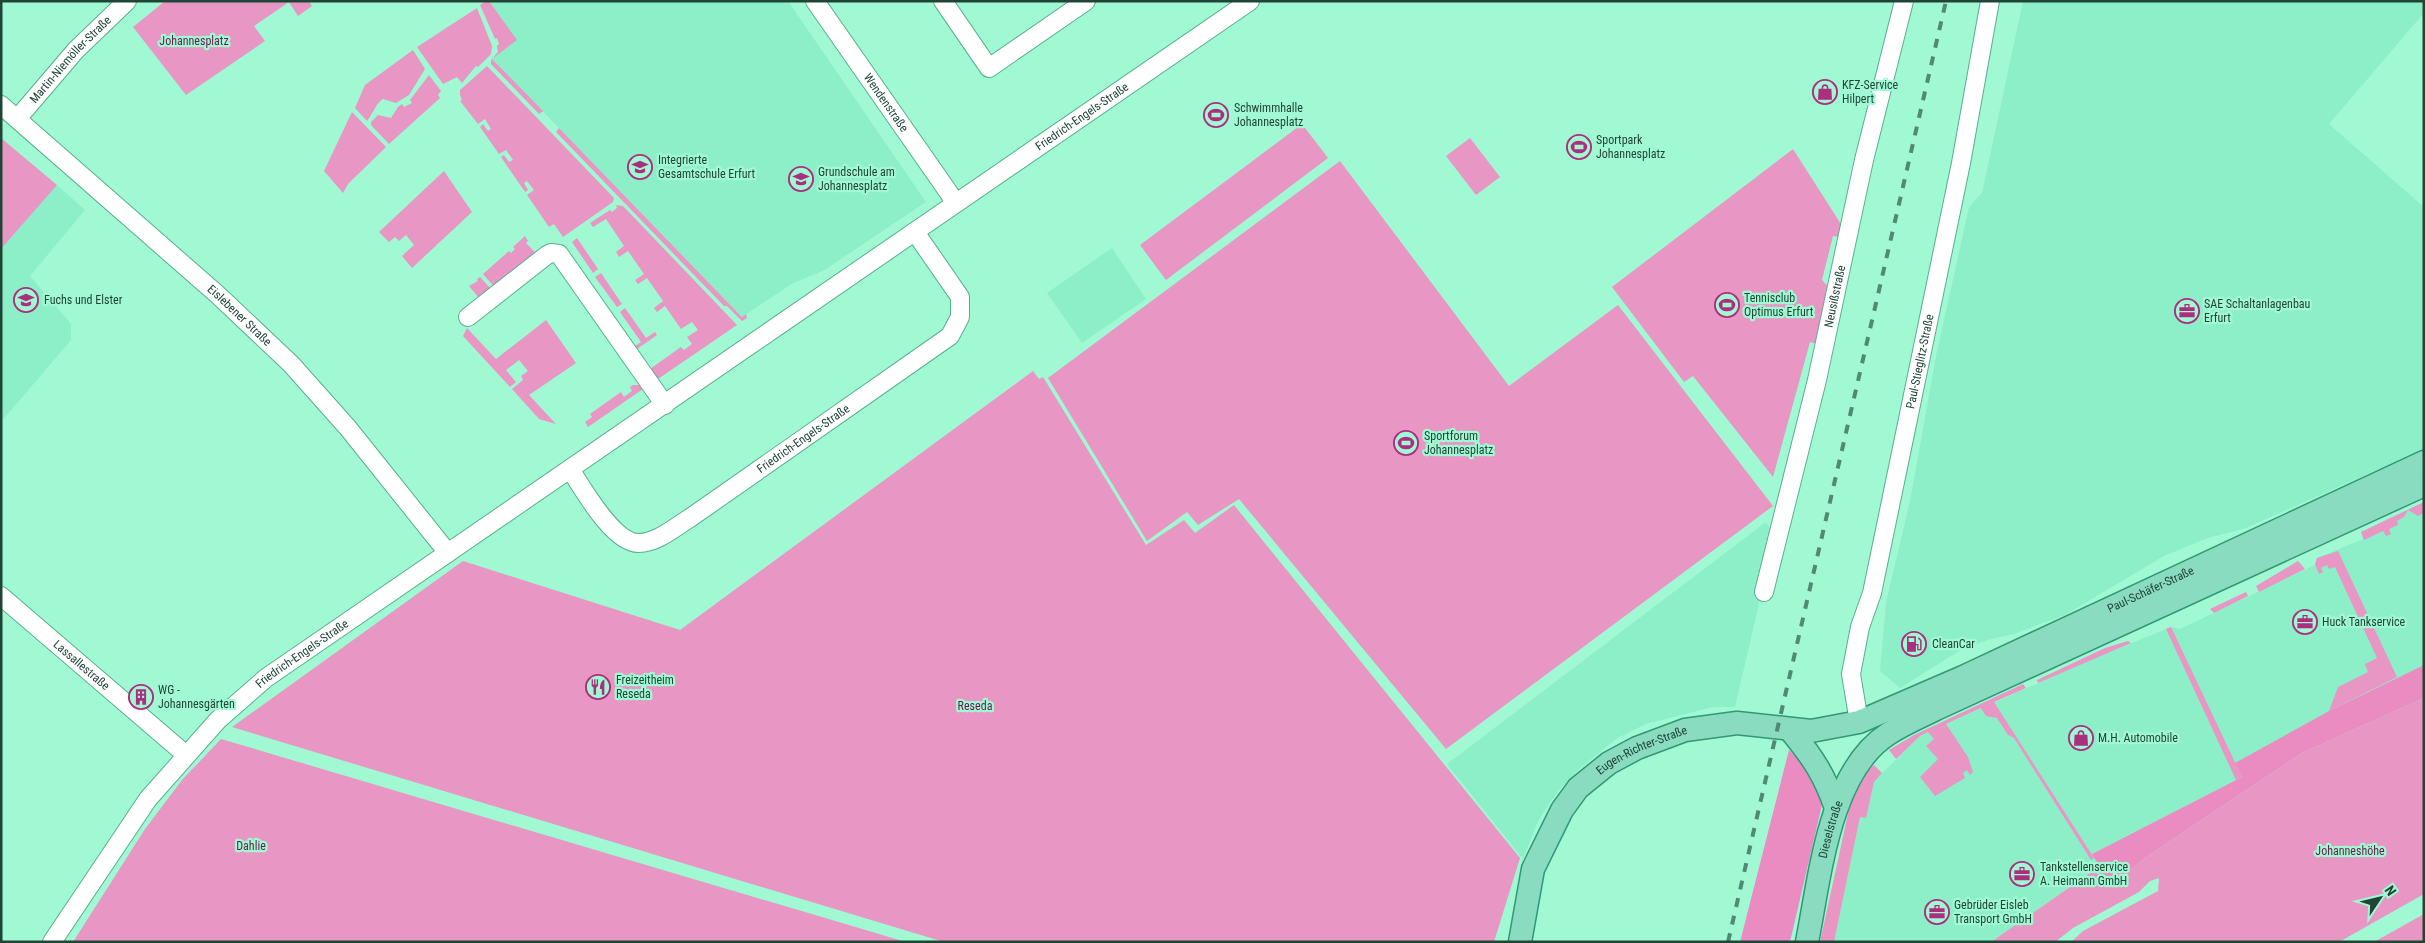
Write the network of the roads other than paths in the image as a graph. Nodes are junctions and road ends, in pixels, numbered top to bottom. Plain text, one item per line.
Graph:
1 (127, 1) edge
2 (815, 1) edge
3 (943, 1) edge
4 (1250, 1) edge
5 (1904, 1) edge
6 (1990, 1) edge
7 (1085, 2) edge
8 (1, 106) edge
9 (17, 119) junction
10 (956, 203) junction
11 (915, 232) junction
12 (468, 317) dead end
13 (665, 405) junction
14 (2424, 462) edge
15 (570, 470) junction
16 (2424, 485) edge
17 (448, 552) junction
18 (1764, 592) dead end
19 (1, 596) edge
20 (1875, 723) junction
21 (1791, 730) junction
22 (185, 754) junction
23 (1836, 808) junction
24 (52, 942) edge
25 (1520, 942) edge
26 (1806, 942) edge

1 - 9 street, Martin-Niemöller-Straße
2 - 10 street, Wendenstraße
3 - 7 street
4 - 10 street, Friedrich-Engels-Straße
5 - 18 street, Neusißstraße
6 - 20 street, Paul-Stieglitz-Straße
8 - 9 street, Eislebener Straße
9 - 17 street, Eislebener Straße
10 - 11 street, Friedrich-Engels-Straße
11 - 13 street, Friedrich-Engels-Straße
11 - 15 street, Friedrich-Engels-Straße
12 - 13 street
13 - 15 street, Friedrich-Engels-Straße
14 - 20 main road, Paul-Schäfer-Straße
15 - 17 street, Friedrich-Engels-Straße
16 - 20 main road, Paul-Schäfer-Straße
17 - 22 street, Friedrich-Engels-Straße
19 - 22 street, Lassallestraße
20 - 21 main road, Eugen-Richter-Straße
20 - 23 main road, Dieselstraße
21 - 23 main road
21 - 25 main road, Eugen-Richter-Straße
22 - 24 street, Friedrich-Engels-Straße
23 - 26 main road, Dieselstraße

